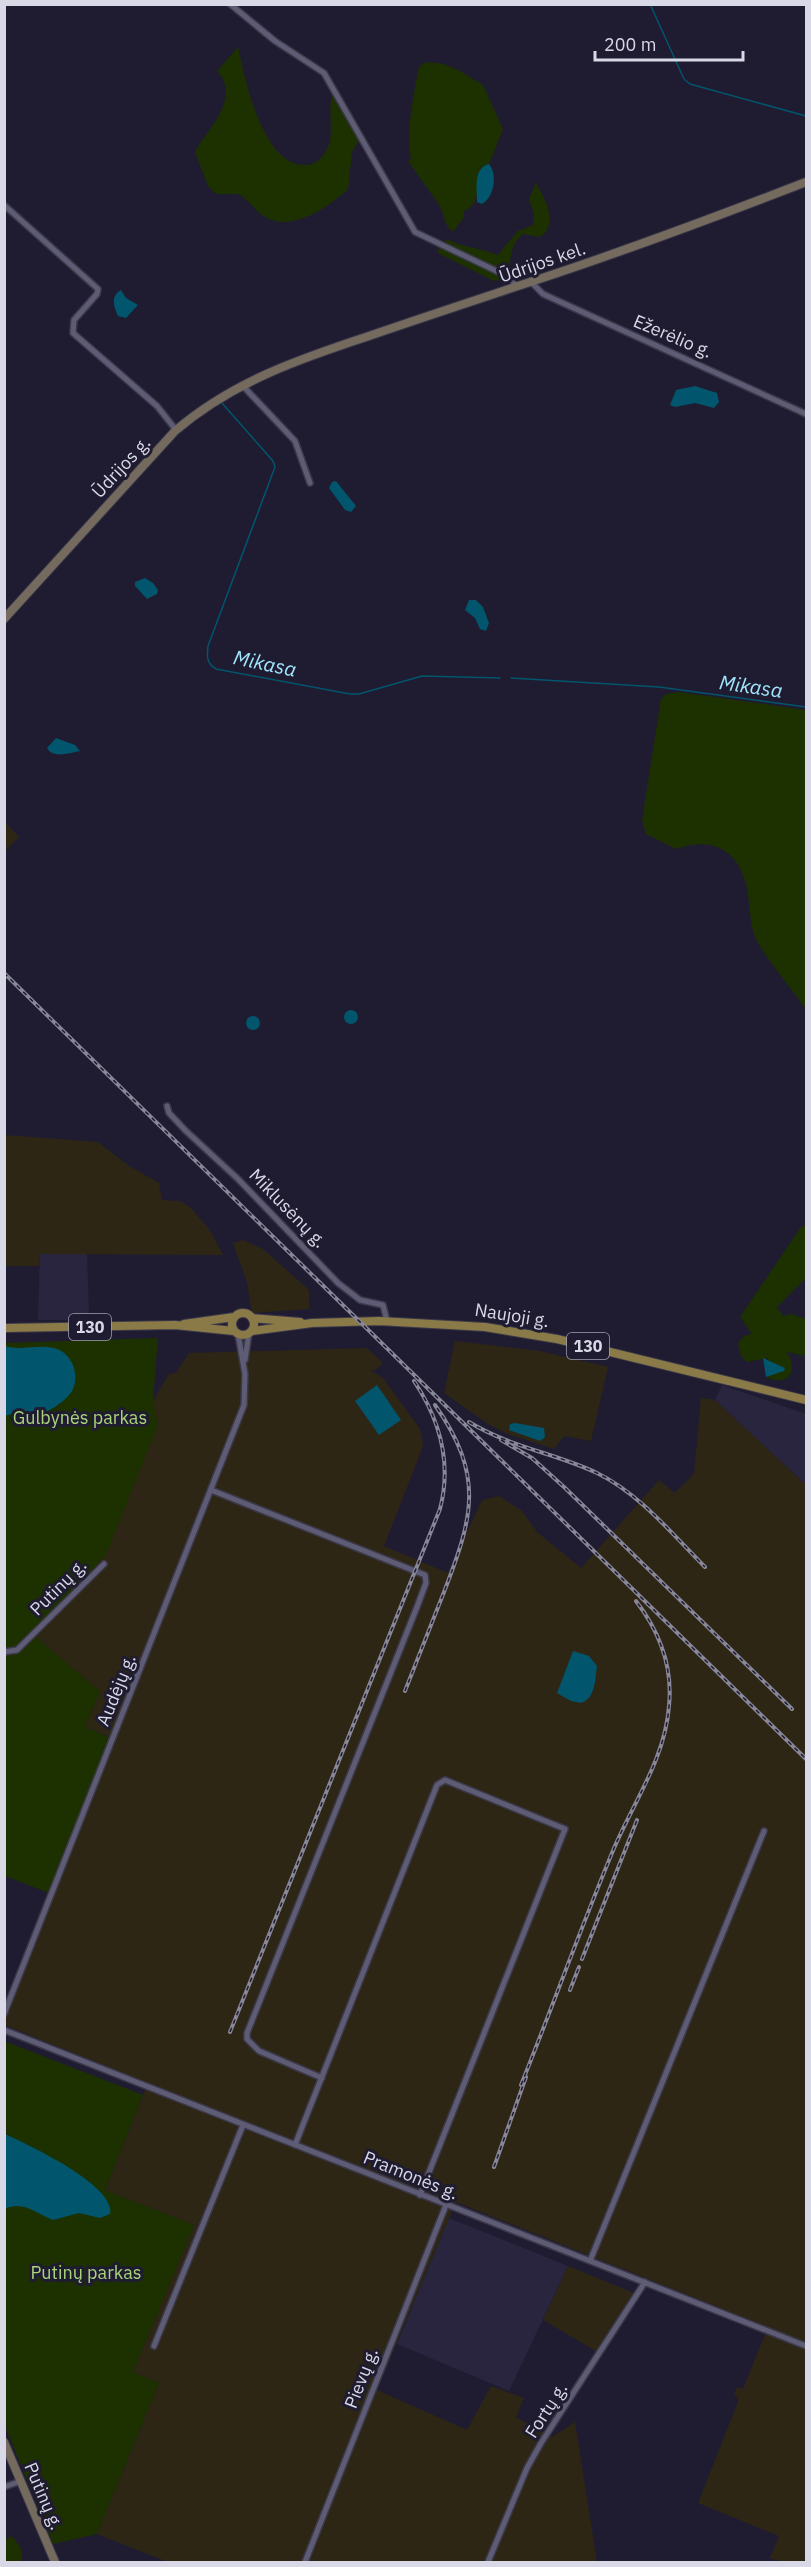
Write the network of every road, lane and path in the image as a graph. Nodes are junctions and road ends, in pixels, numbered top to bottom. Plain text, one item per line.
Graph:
1 (230, 4) edge
2 (807, 182) edge
3 (4, 205) edge
4 (531, 282) junction
5 (516, 287) junction
6 (284, 365) joint
7 (241, 384) junction
8 (807, 414) edge
9 (176, 430) junction
10 (310, 483) dead end
11 (4, 619) edge
12 (167, 1106) dead end
13 (234, 1317) junction
14 (252, 1318) junction
15 (387, 1321) junction
16 (312, 1323) junction
17 (175, 1325) junction
18 (4, 1328) edge
19 (251, 1332) junction
20 (236, 1333) junction
21 (245, 1374) junction
22 (807, 1400) edge
23 (211, 1490) junction
24 (104, 1564) dead end
25 (4, 1652) edge
26 (764, 1831) dead end
27 (4, 2014) edge
28 (4, 2030) edge
29 (322, 2078) junction
30 (243, 2125) junction
31 (295, 2145) junction
32 (420, 2195) junction
33 (446, 2205) junction
34 (590, 2261) junction
35 (645, 2282) junction
36 (154, 2346) dead end
37 (807, 2346) edge
38 (4, 2442) edge
39 (21, 2481) junction
40 (4, 2487) edge
41 (55, 2562) edge
42 (304, 2562) edge
43 (488, 2562) edge

1 - 5 street
2 - 4 main road, Ūdrijos kel.
3 - 9 street
4 - 5 main road, Ūdrijos kel.
4 - 8 street, Ežerėlio g.
5 - 6 main road, Ūdrijos kel.
6 - 7 main road, Ūdrijos g.
7 - 9 main road, Ūdrijos g.
7 - 10 street
9 - 11 main road, Ūdrijos g.
12 - 15 street, Miklusėnų g.
13 - 14 main road, 130
13 - 17 main road, 130
13 - 20 main road
14 - 16 main road, Naujoji g. / 130
14 - 19 main road
15 - 16 main road, Naujoji g. / 130
15 - 22 main road, Naujoji g. / 130
16 - 19 main road, Naujoji g. / 130
17 - 18 main road, 130
17 - 20 main road, 130
19 - 20 main road, 130
19 - 21 street, Audėjų g.
20 - 21 street, Audėjų g.
21 - 23 street, Audėjų g.
23 - 27 street, Audėjų g.
23 - 29 street
24 - 25 street, Putinų g.
26 - 34 street
28 - 30 street, Pramonės g.
29 - 31 street
29 - 32 street
30 - 31 street, Pramonės g.
30 - 36 street
31 - 32 street, Pramonės g.
32 - 33 street, Pramonės g.
33 - 34 street, Pramonės g.
33 - 42 street, Pievų g.
34 - 35 street, Pramonės g.
35 - 37 street, Pramonės g.
35 - 43 street, Fortų g.
38 - 39 main road, Putinų g.
39 - 40 street
39 - 41 main road, Putinų g.

